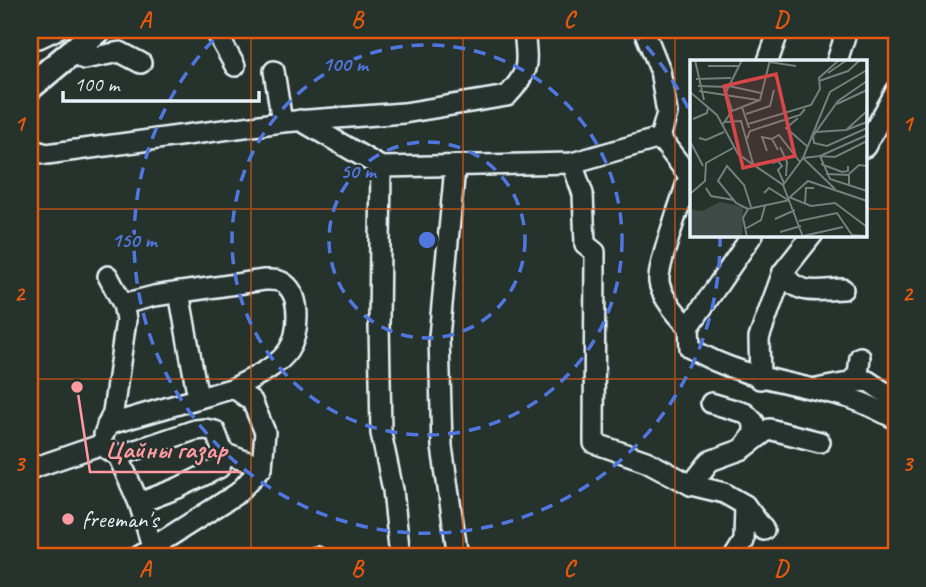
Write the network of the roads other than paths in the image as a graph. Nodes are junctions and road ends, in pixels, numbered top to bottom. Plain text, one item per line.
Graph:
1 (57, 30) edge
2 (98, 30) edge
3 (215, 30) edge
4 (524, 30) edge
5 (644, 30) edge
6 (779, 30) edge
7 (848, 30) edge
8 (30, 37) edge
9 (72, 51) junction
10 (768, 60) edge
11 (837, 60) edge
12 (141, 63) dead end
13 (236, 65) dead end
14 (274, 71) dead end
15 (30, 87) edge
16 (896, 91) edge
17 (291, 121) junction
18 (660, 138) junction
19 (866, 145) edge
20 (30, 149) edge
21 (572, 163) junction
22 (381, 167) junction
23 (455, 167) junction
24 (690, 175) edge
25 (751, 236) edge
26 (812, 236) edge
27 (783, 272) junction
28 (108, 276) dead end
29 (843, 289) dead end
30 (179, 292) junction
31 (122, 304) junction
32 (690, 327) junction
33 (860, 357) dead end
34 (760, 379) junction
35 (848, 383) junction
36 (234, 388) junction
37 (813, 391) junction
38 (198, 398) junction
39 (896, 400) edge
40 (711, 403) dead end
41 (896, 419) edge
42 (107, 425) junction
43 (820, 442) dead end
44 (100, 445) junction
45 (743, 449) junction
46 (223, 453) junction
47 (118, 456) junction
48 (262, 467) junction
49 (30, 469) edge
50 (691, 485) junction
51 (139, 503) junction
52 (745, 505) junction
53 (764, 530) dead end
54 (144, 552) edge
55 (400, 557) edge
56 (458, 557) edge
57 (734, 557) edge

1 - 8 street
2 - 9 main road
3 - 13 street
4 - 17 street
5 - 18 street
6 - 10 street
7 - 11 street
9 - 12 street
9 - 15 main road
14 - 17 street
16 - 19 street
17 - 20 street
17 - 22 street
18 - 21 street
18 - 24 street
21 - 23 street
21 - 50 street
22 - 23 street
22 - 55 street
23 - 56 street
24 - 32 street
25 - 32 street
26 - 27 street
27 - 29 street
27 - 34 street
28 - 31 street
30 - 31 street
30 - 36 street
30 - 38 street
31 - 42 street
32 - 34 street
33 - 35 street
34 - 37 street
35 - 37 street
35 - 39 street
36 - 38 street
36 - 48 street
37 - 41 street
38 - 42 street
40 - 45 street
42 - 44 street
43 - 45 street
44 - 47 street
44 - 49 street
45 - 50 street
46 - 47 street
46 - 48 street
46 - 51 street
47 - 51 street
48 - 54 street
50 - 52 street
51 - 54 street
52 - 53 street
52 - 57 street

